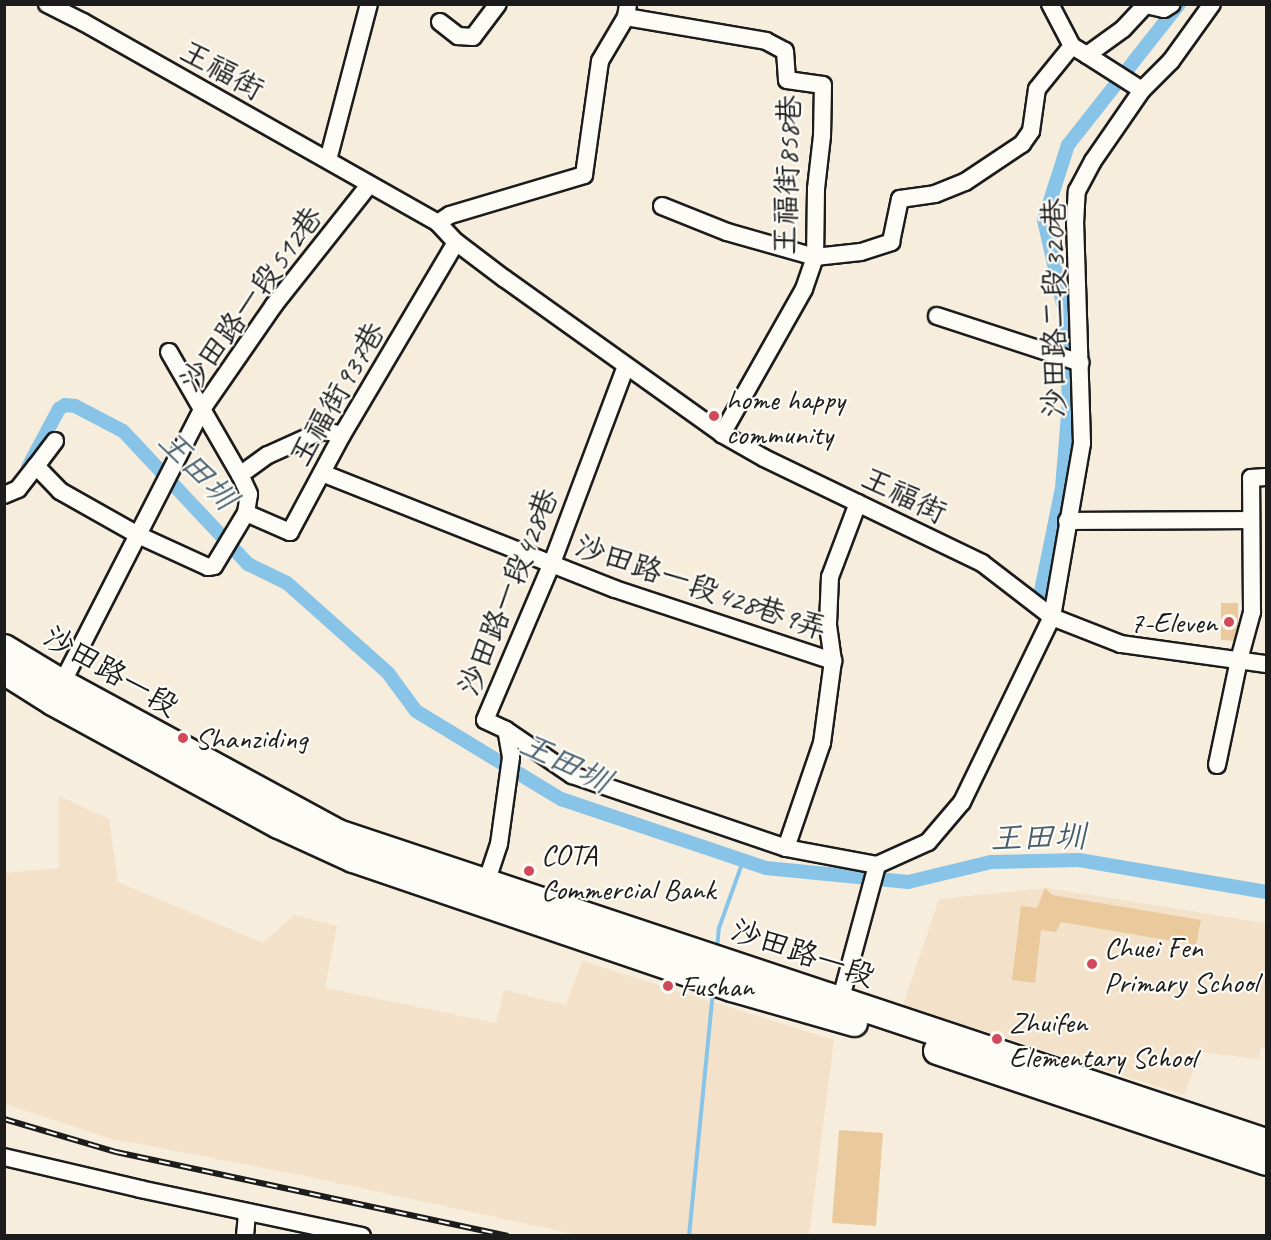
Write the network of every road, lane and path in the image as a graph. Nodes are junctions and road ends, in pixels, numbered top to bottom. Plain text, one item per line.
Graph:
1 (47, 4) edge
2 (369, 4) edge
3 (498, 4) edge
4 (1050, 4) edge
5 (1172, 4) edge
6 (1212, 4) edge
7 (1146, 5) edge
8 (627, 11) edge
9 (440, 22) dead end
10 (1079, 50) junction
11 (1142, 90) junction
12 (328, 160) junction
13 (369, 185) junction
14 (662, 206) dead end
15 (438, 223) junction
16 (456, 242) junction
17 (815, 257) junction
18 (937, 316) dead end
19 (169, 352) dead end
20 (1081, 363) junction
21 (626, 366) junction
22 (202, 409) junction
23 (722, 434) junction
24 (342, 435) junction
25 (55, 441) dead end
26 (36, 466) junction
27 (322, 473) junction
28 (240, 475) junction
29 (1266, 477) edge
30 (4, 495) edge
31 (858, 503) junction
32 (246, 513) junction
33 (1251, 520) junction
34 (1067, 521) junction
35 (138, 535) junction
36 (552, 563) junction
37 (1052, 617) junction
38 (7, 659) edge
39 (1239, 660) junction
40 (833, 661) junction
41 (1266, 664) edge
42 (57, 692) junction
43 (506, 730) junction
44 (1217, 765) dead end
45 (786, 848) junction
46 (877, 865) junction
47 (483, 892) junction
48 (838, 1009) junction
49 (1100, 1095) junction
50 (1266, 1142) edge
51 (4, 1157) edge
52 (1266, 1162) edge
53 (247, 1212) junction
54 (245, 1236) edge
55 (362, 1236) edge

1 - 12 street, 王福街
2 - 12 street
3 - 9 street
4 - 10 street
5 - 7 street
6 - 11 street, 沙田路二段320巷
7 - 10 street
8 - 15 street
8 - 17 street, 王福街858巷
10 - 11 street
10 - 17 street
11 - 20 street, 沙田路二段320巷
12 - 13 street, 王福街
13 - 15 street
13 - 22 street, 沙田路一段512巷
14 - 17 street
15 - 16 street
16 - 21 street, 王福街
16 - 24 street, 王福街937巷
17 - 23 street, 王福街858巷
18 - 20 street
19 - 22 street
20 - 34 street, 沙田路二段320巷
21 - 23 street, 王福街
21 - 36 street, 沙田路一段428巷
22 - 28 street
22 - 35 street, 沙田路一段512巷
23 - 31 street, 王福街
24 - 27 street, 王福街937巷
24 - 28 street
25 - 26 street
26 - 30 street
26 - 35 street
27 - 32 street, 王福街937巷
27 - 36 street, 沙田路一段428巷9弄
28 - 32 street
29 - 33 street
31 - 37 street, 王福街
31 - 40 street
32 - 35 street
33 - 34 street
33 - 39 street
34 - 37 street, 沙田路二段320巷
35 - 42 street, 沙田路一段512巷
36 - 40 street, 沙田路一段428巷9弄
36 - 43 street, 沙田路一段428巷
37 - 39 street, 王福街
37 - 46 street, 沙田路二段320巷
38 - 42 main road, 沙田路一段
39 - 41 street, 王福街
39 - 44 street
40 - 45 street
42 - 47 main road, 沙田路一段
43 - 45 street
43 - 47 street, 沙田路一段428巷
45 - 46 street
46 - 48 street
47 - 48 main road, 沙田路一段
48 - 49 main road, 沙田路一段
49 - 50 main road, 沙田路一段
49 - 52 main road, 沙田路一段
51 - 53 street
53 - 54 street
53 - 55 street

